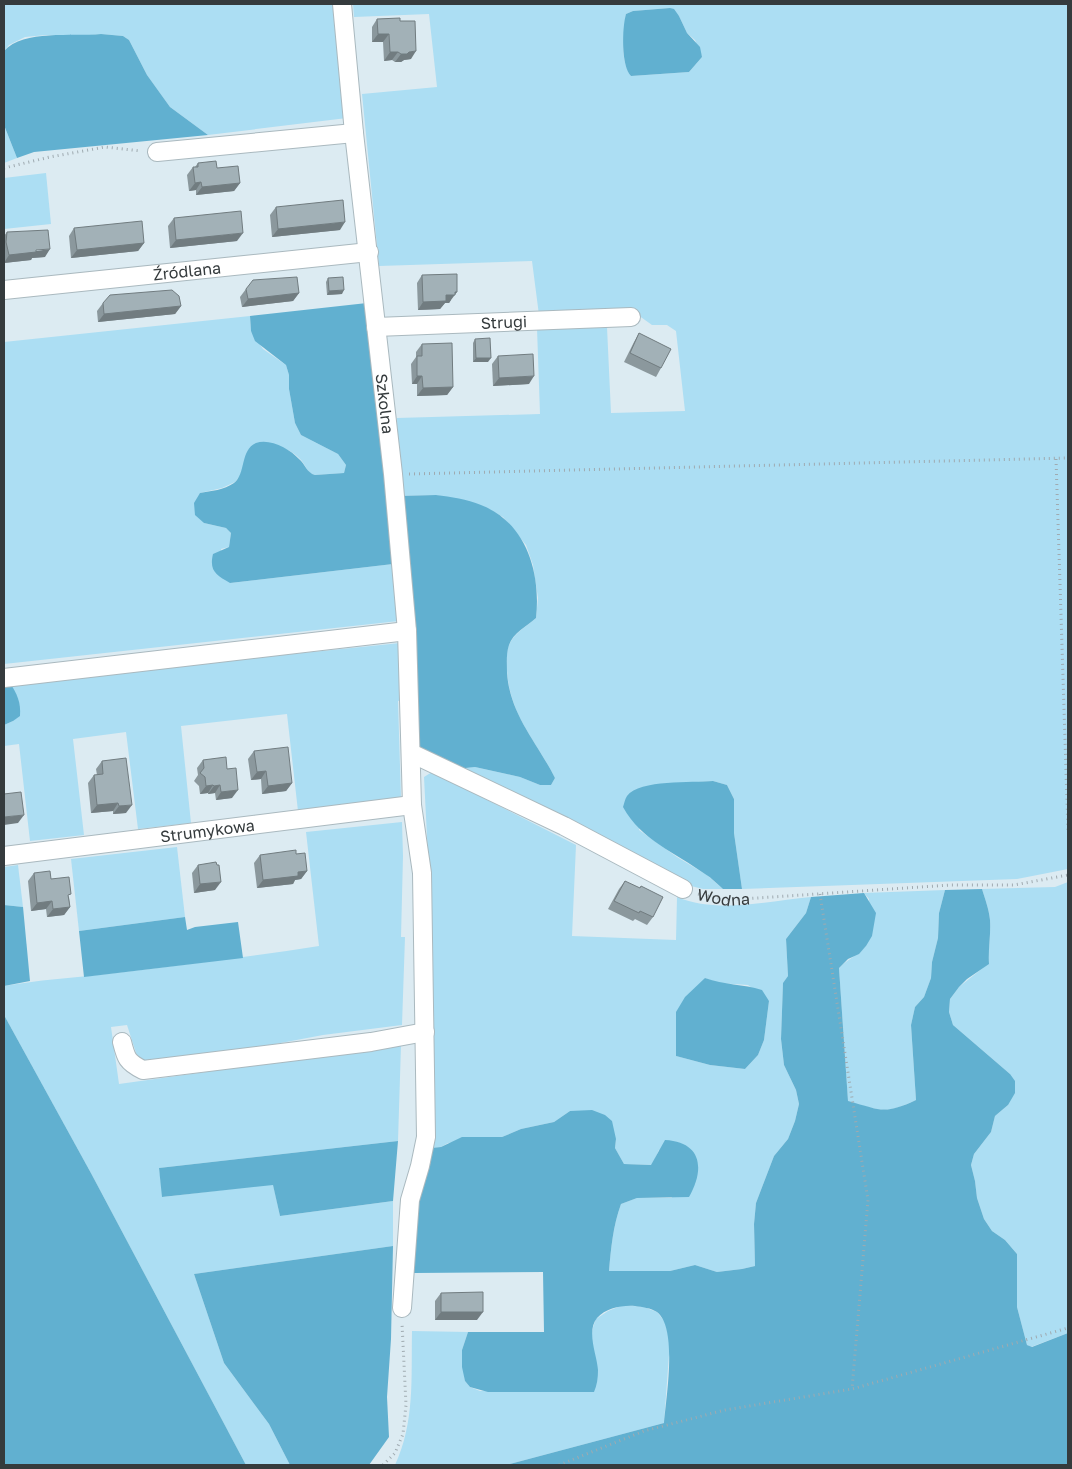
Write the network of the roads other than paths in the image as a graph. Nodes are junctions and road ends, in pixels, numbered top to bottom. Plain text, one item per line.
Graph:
1 (342, 4) edge
2 (354, 133) junction
3 (157, 152) road end
4 (369, 252) junction
5 (4, 290) edge
6 (631, 317) dead end
7 (376, 327) junction
8 (407, 631) junction
9 (4, 678) edge
10 (411, 753) junction
11 (412, 805) junction
12 (4, 856) edge
13 (683, 889) road end
14 (425, 1032) junction
15 (122, 1042) dead end
16 (402, 1308) road end

1 - 2 street, Szkolna
2 - 3 street
2 - 4 street, Szkolna
4 - 5 street, Źródlana
4 - 7 street, Szkolna
6 - 7 street, Strugi
7 - 8 street, Szkolna
8 - 9 street
8 - 10 street, Szkolna
10 - 11 street, Szkolna
10 - 13 street, Wodna
11 - 12 street, Strumykowa
11 - 14 street, Szkolna
14 - 15 street
14 - 16 street, Szkolna

